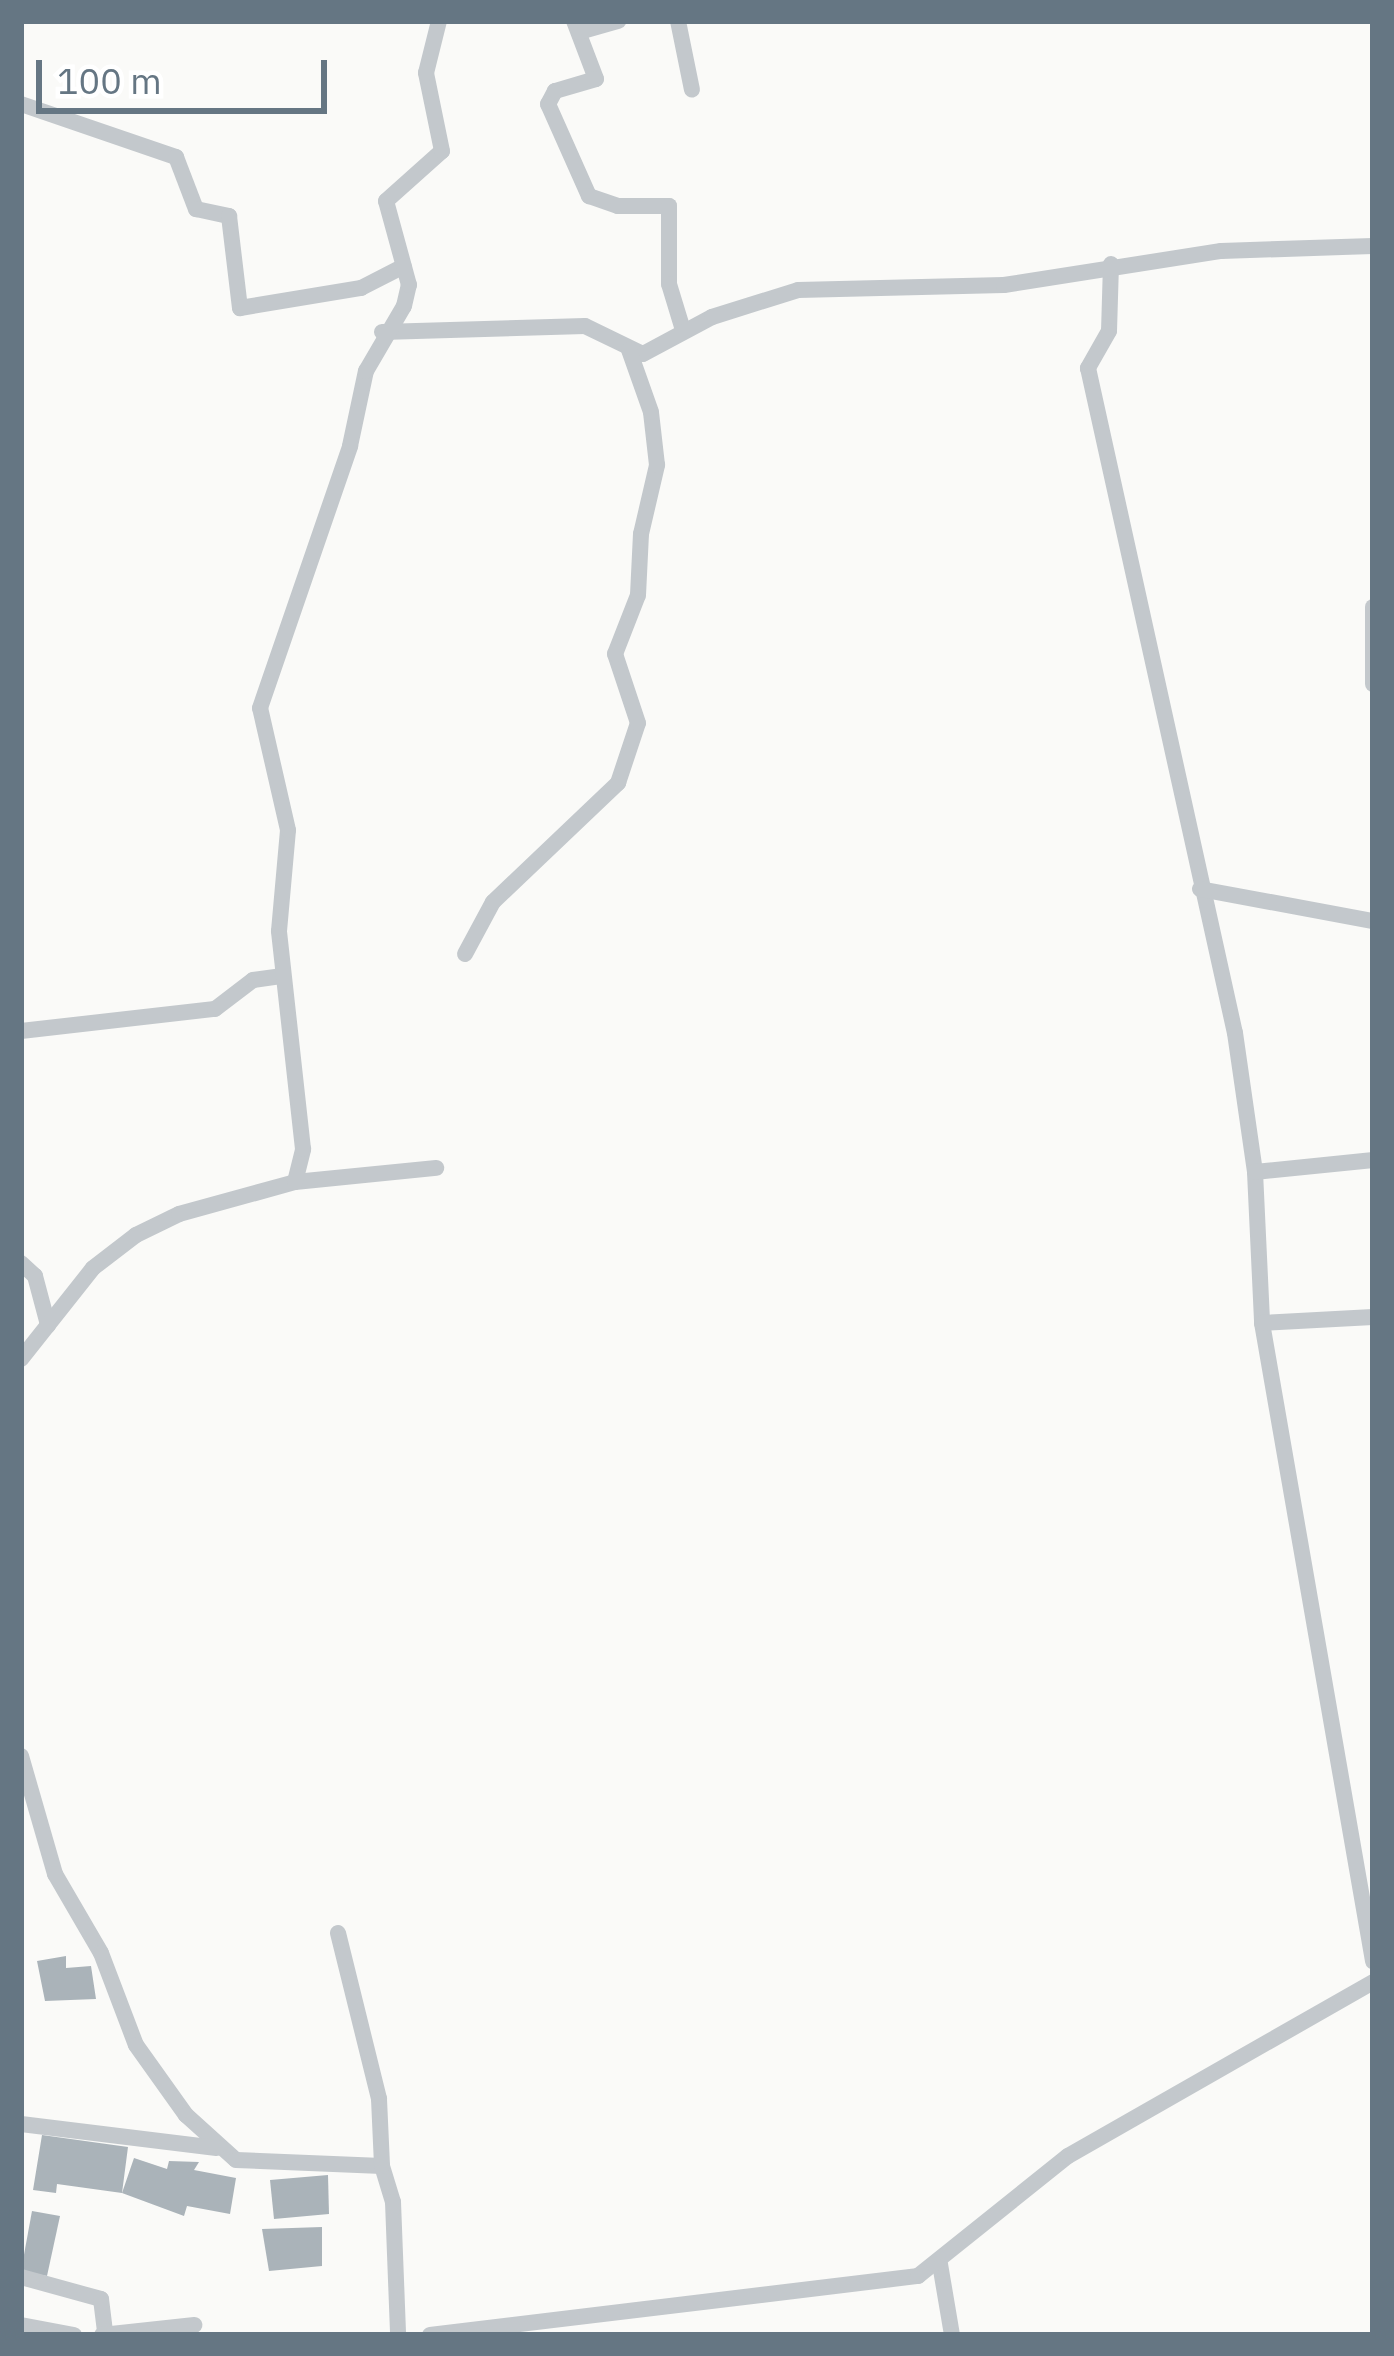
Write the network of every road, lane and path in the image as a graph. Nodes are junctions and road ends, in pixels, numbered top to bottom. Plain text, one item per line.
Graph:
1 (439, 21) edge
2 (618, 21) edge
3 (678, 21) edge
4 (577, 26) edge
5 (692, 90) dead end
6 (21, 104) edge
7 (1373, 245) edge
8 (1111, 264) junction
9 (404, 266) junction
10 (683, 330) junction
11 (382, 332) junction
12 (629, 350) junction
13 (1373, 607) edge
14 (1373, 684) edge
15 (1199, 889) junction
16 (1373, 921) edge
17 (465, 953) dead end
18 (283, 976) junction
19 (21, 1030) edge
20 (1373, 1160) edge
21 (436, 1168) dead end
22 (1255, 1172) junction
23 (295, 1182) junction
24 (21, 1264) edge
25 (1373, 1317) edge
26 (1262, 1323) junction
27 (48, 1324) junction
28 (21, 1358) edge
29 (21, 1756) edge
30 (338, 1933) dead end
31 (1373, 1960) edge
32 (1373, 1982) edge
33 (21, 2124) edge
34 (218, 2148) junction
35 (382, 2166) junction
36 (940, 2264) junction
37 (21, 2277) edge
38 (21, 2325) edge
39 (194, 2325) dead end
40 (104, 2334) edge
41 (74, 2335) edge
42 (398, 2335) edge
43 (430, 2335) edge
44 (952, 2335) edge

1 - 9 street
2 - 4 street
3 - 5 street
4 - 10 street
6 - 9 street
7 - 8 street
8 - 10 street
8 - 15 street
9 - 11 street
10 - 12 street
11 - 12 street
11 - 18 street
12 - 17 street
13 - 14 street
15 - 16 street
15 - 22 street
18 - 19 street
18 - 23 street
20 - 22 street
21 - 23 street
22 - 26 street
23 - 27 street
24 - 27 street
25 - 26 street
26 - 31 street
27 - 28 street
29 - 34 street
30 - 35 street
32 - 36 street
33 - 34 street
34 - 35 street
35 - 42 street
36 - 43 street
36 - 44 street
37 - 40 street
38 - 41 street
39 - 40 street

